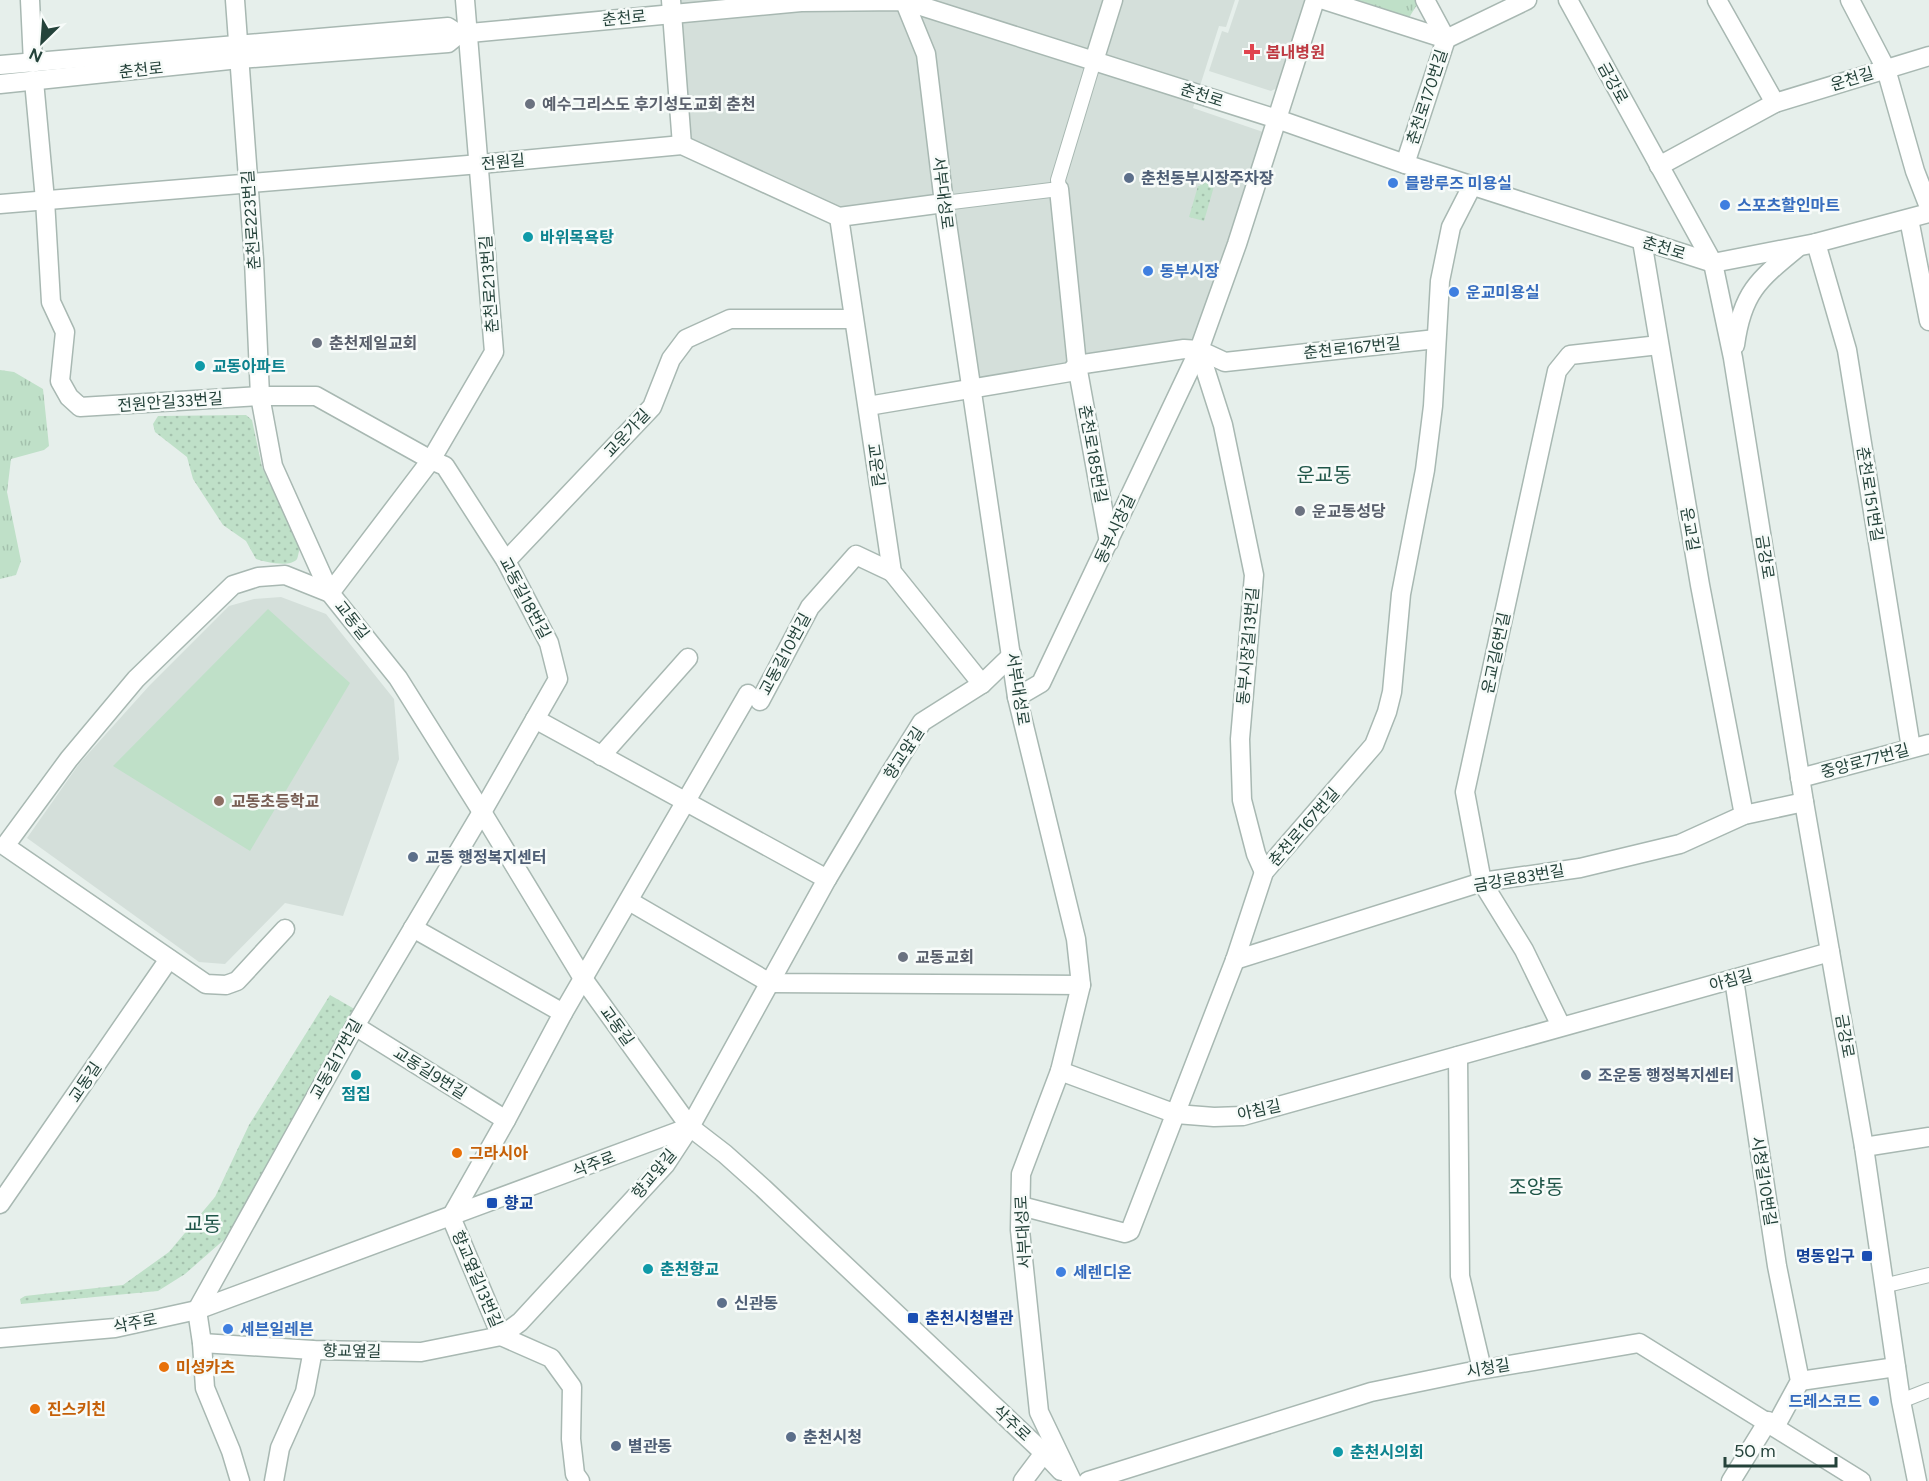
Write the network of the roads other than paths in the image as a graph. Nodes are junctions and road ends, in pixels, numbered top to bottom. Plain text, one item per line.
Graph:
1 (30, 0) edge
2 (235, 0) edge
3 (465, 0) edge
4 (905, 0) edge
5 (1113, 0) edge
6 (1315, 0) edge
7 (1324, 0) edge
8 (1425, 0) edge
9 (1527, 0) edge
10 (1568, 0) edge
11 (1717, 0) edge
12 (1850, 0) edge
13 (802, 1) edge
14 (672, 7) edge
15 (464, 33) junction
16 (1446, 39) junction
17 (238, 52) junction
18 (1929, 56) edge
19 (1094, 61) junction
20 (0, 65) edge
21 (1886, 69) junction
22 (34, 72) junction
23 (0, 84) edge
24 (1775, 103) junction
25 (1277, 119) junction
26 (682, 145) junction
27 (480, 164) junction
28 (1405, 164) junction
29 (1659, 166) junction
30 (249, 183) junction
31 (1472, 186) junction
32 (1059, 189) junction
33 (45, 200) junction
34 (944, 203) junction
35 (0, 204) edge
36 (1929, 207) edge
37 (1929, 213) edge
38 (839, 217) junction
39 (1909, 219) junction
40 (1642, 241) junction
41 (1807, 245) junction
42 (1713, 263) junction
43 (853, 319) junction
44 (1929, 321) edge
45 (1436, 339) junction
46 (1659, 345) junction
47 (1200, 350) junction
48 (1733, 358) junction
49 (1077, 365) junction
50 (971, 389) junction
51 (260, 396) junction
52 (868, 405) junction
53 (431, 460) junction
54 (1109, 543) junction
55 (506, 561) junction
56 (892, 572) junction
57 (330, 593) junction
58 (1012, 656) junction
59 (688, 658) dead end
60 (982, 684) junction
61 (1017, 698) junction
62 (535, 719) junction
63 (1929, 744) edge
64 (1911, 748) junction
65 (601, 756) junction
66 (1800, 778) junction
67 (1804, 801) junction
68 (686, 803) junction
69 (482, 812) junction
70 (1744, 815) junction
71 (1264, 872) junction
72 (827, 879) junction
73 (1482, 882) junction
74 (630, 901) junction
75 (413, 928) junction
76 (285, 929) dead end
77 (1830, 952) junction
78 (169, 959) junction
79 (1235, 960) junction
80 (1734, 979) junction
81 (584, 980) junction
82 (770, 983) junction
83 (1081, 985) junction
84 (563, 1013) junction
85 (354, 1026) junction
86 (1561, 1026) junction
87 (1458, 1056) junction
88 (1060, 1071) junction
89 (1176, 1114) junction
90 (506, 1120) junction
91 (690, 1127) junction
92 (1929, 1137) edge
93 (1864, 1147) junction
94 (0, 1204) edge
95 (1021, 1206) junction
96 (451, 1217) junction
97 (1929, 1275) edge
98 (1883, 1286) junction
99 (197, 1310) junction
100 (501, 1336) junction
101 (0, 1338) edge
102 (202, 1343) junction
103 (313, 1350) junction
104 (1896, 1367) junction
105 (1482, 1369) junction
106 (1800, 1381) junction
107 (1929, 1390) edge
108 (1901, 1401) junction
109 (1771, 1424) junction
110 (1044, 1453) junction
111 (576, 1478) edge
112 (240, 1481) edge
113 (274, 1481) edge
114 (1023, 1481) edge
115 (1071, 1481) edge
116 (1088, 1481) edge
117 (1731, 1481) edge
118 (1862, 1481) edge
119 (1917, 1481) edge

1 - 22 street
2 - 17 street, 춘천로223번길
3 - 15 street, 춘천로213번길
4 - 13 street, 춘천로
4 - 19 street, 춘천로
4 - 34 street, 서부대성로
5 - 19 street
6 - 25 street, 동부시장길
7 - 16 street
8 - 16 street, 춘천로170번길
9 - 16 street
10 - 29 street, 금강로
11 - 24 street
12 - 21 street
13 - 14 street, 춘천로
14 - 15 street, 춘천로
14 - 26 street
15 - 17 street, 춘천로
15 - 27 street, 춘천로213번길
16 - 28 street, 춘천로170번길
17 - 22 street, 춘천로
17 - 30 street, 춘천로223번길
18 - 21 street, 운천길
19 - 25 street, 춘천로
19 - 32 street, 춘천로185번길
20 - 22 street, 춘천로
21 - 24 street, 운천길
21 - 36 street
22 - 23 street, 춘천로
22 - 33 street
24 - 29 street, 운천길
25 - 28 street, 춘천로
25 - 47 street, 동부시장길
26 - 27 street, 전원길
26 - 38 street
27 - 30 street, 전원길
27 - 53 street, 춘천로213번길
28 - 31 street, 춘천로
29 - 42 street, 금강로
30 - 33 street, 전원길
30 - 51 street, 춘천로223번길
31 - 40 street, 춘천로
31 - 45 street, 춘천로167번길
32 - 34 street
32 - 49 street, 춘천로185번길
33 - 35 street, 전원길
33 - 51 street, 전원안길33번길
34 - 38 street
34 - 50 street, 서부대성로
37 - 39 street, 춘천로
38 - 43 street, 교운길
39 - 41 street, 춘천로
39 - 44 street
40 - 42 street, 춘천로
40 - 46 street, 운교길
41 - 42 street, 춘천로
41 - 48 street
41 - 64 street, 춘천로151번길
42 - 48 street, 금강로
43 - 52 street, 교운길
43 - 55 street, 교운가길
45 - 47 street, 춘천로167번길
45 - 71 street, 춘천로167번길
46 - 70 street, 운교길
46 - 73 street, 운교길6번길
47 - 49 street
47 - 54 street, 동부시장길
47 - 71 street, 동부시장길13번길
48 - 66 street, 금강로
49 - 50 street
49 - 54 street, 춘천로185번길
50 - 52 street
50 - 58 street, 서부대성로
51 - 53 street
51 - 57 street, 춘천로223번길
52 - 56 street, 교운길
53 - 55 street, 교동길18번길
53 - 57 street, 춘천로213번길
54 - 61 street, 동부시장길
55 - 62 street, 교동길18번길
56 - 60 street
56 - 68 street, 교동길10번길
57 - 69 street, 교동길
57 - 78 street, 교동길
58 - 60 street, 향교앞길
58 - 61 street, 서부대성로
59 - 65 street
60 - 72 street, 향교앞길
61 - 83 street, 서부대성로
62 - 65 street
62 - 69 street, 교동길18번길
63 - 64 street, 중앙로77번길
64 - 66 street, 중앙로77번길
65 - 68 street
66 - 67 street, 금강로
67 - 70 street, 금강로83번길
67 - 77 street, 금강로
68 - 72 street
68 - 74 street, 교동길10번길
69 - 75 street, 교동길17번길
69 - 81 street, 교동길
70 - 73 street, 금강로83번길
71 - 79 street, 춘천로167번길
72 - 82 street, 향교앞길
73 - 79 street, 금강로83번길
73 - 86 street, 운교길6번길
74 - 81 street, 교동길10번길
74 - 82 street
75 - 84 street
75 - 85 street, 교동길17번길
76 - 78 street, 교동길
77 - 80 street, 아침길
77 - 93 street, 금강로
78 - 94 street, 교동길
79 - 89 street, 춘천로167번길
80 - 86 street, 아침길
80 - 106 street, 시청길10번길
81 - 84 street
81 - 91 street, 교동길
82 - 83 street
82 - 91 street, 향교앞길
83 - 88 street, 서부대성로
84 - 90 street
85 - 90 street, 교동길9번길
85 - 99 street, 교동길17번길
86 - 87 street, 아침길
87 - 89 street, 아침길
87 - 105 street
88 - 89 street, 아침길
88 - 95 street, 서부대성로
89 - 95 street, 춘천로167번길
90 - 96 street
91 - 96 street, 삭주로
91 - 100 street, 향교앞길
91 - 110 street, 삭주로
92 - 93 street
93 - 98 street, 금강로
95 - 115 street, 서부대성로
96 - 99 street, 삭주로
96 - 100 street, 향교옆길13번길
97 - 98 street
98 - 104 street, 금강로
99 - 101 street, 삭주로
99 - 102 street
100 - 103 street, 향교옆길
100 - 111 street, 향교옆길13번길
102 - 103 street, 향교옆길
102 - 112 street
103 - 113 street
104 - 106 street
104 - 108 street, 금강로
105 - 109 street, 시청길
105 - 116 street, 시청길
106 - 109 street
107 - 108 street
108 - 119 street, 금강로
109 - 117 street
109 - 118 street, 시청길
110 - 114 street
110 - 115 street, 삭주로

